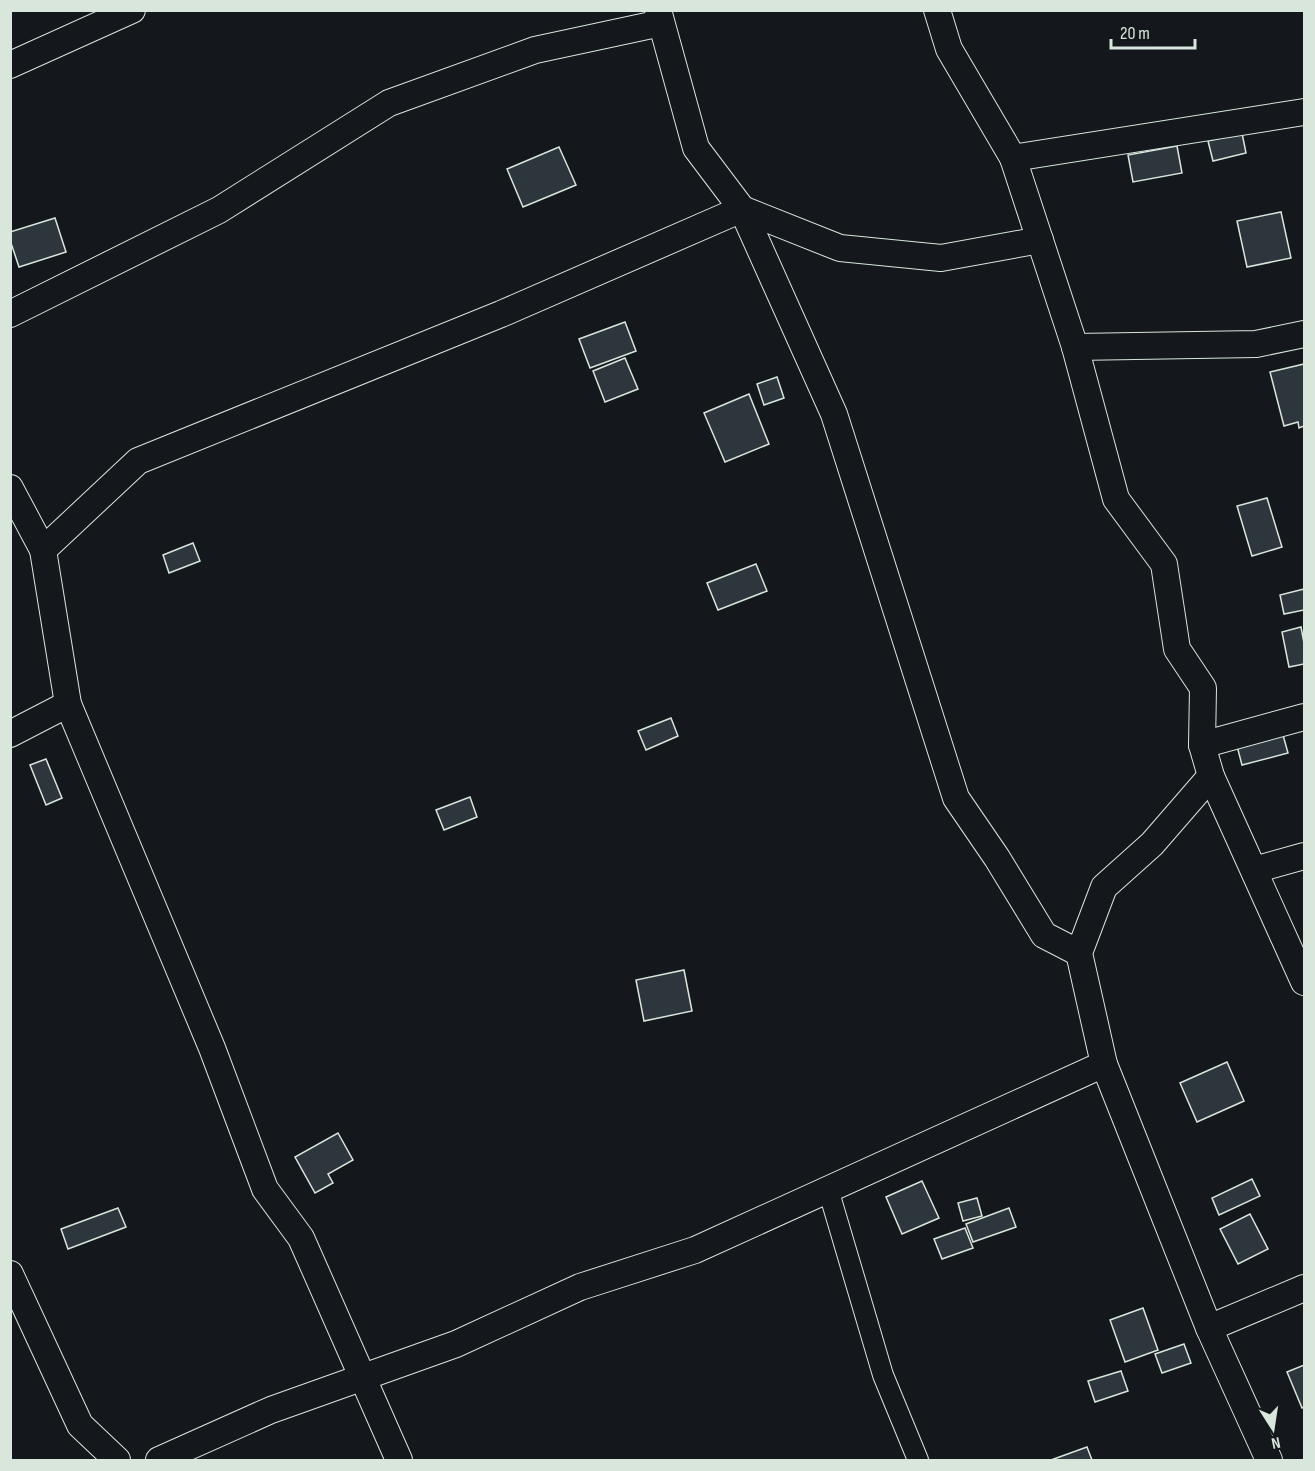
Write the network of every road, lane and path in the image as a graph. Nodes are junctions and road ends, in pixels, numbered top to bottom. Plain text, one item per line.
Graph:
1 (132, 10) edge
2 (937, 10) edge
3 (659, 17) edge
4 (10, 65) edge
5 (1305, 112) edge
6 (1013, 158) junction
7 (742, 209) junction
8 (1040, 240) junction
9 (10, 314) edge
10 (1305, 334) edge
11 (1075, 347) junction
12 (10, 488) edge
13 (43, 550) junction
14 (68, 704) junction
15 (1305, 717) edge
16 (10, 734) edge
17 (1202, 745) junction
18 (1211, 776) junction
19 (1305, 856) edge
20 (1254, 870) junction
21 (1079, 953) junction
22 (1305, 982) edge
23 (1104, 1064) junction
24 (828, 1189) junction
25 (10, 1274) edge
26 (1305, 1288) edge
27 (1209, 1328) junction
28 (363, 1378) junction
29 (117, 1461) edge
30 (159, 1461) edge
31 (399, 1461) edge
32 (918, 1461) edge
33 (1269, 1461) edge

1 - 4 street
2 - 6 street
3 - 7 street
3 - 9 street
5 - 6 street
6 - 8 street
7 - 8 street
7 - 13 street
7 - 21 street
8 - 11 street
10 - 11 street
11 - 17 street
12 - 13 street
13 - 14 street
14 - 16 street
14 - 28 street
15 - 17 street
17 - 18 street
18 - 20 street
18 - 21 street
19 - 20 street
20 - 22 street
21 - 23 street
23 - 24 street
23 - 27 street
24 - 28 street
24 - 32 street
25 - 29 street
26 - 27 street
27 - 33 street
28 - 30 street
28 - 31 street

